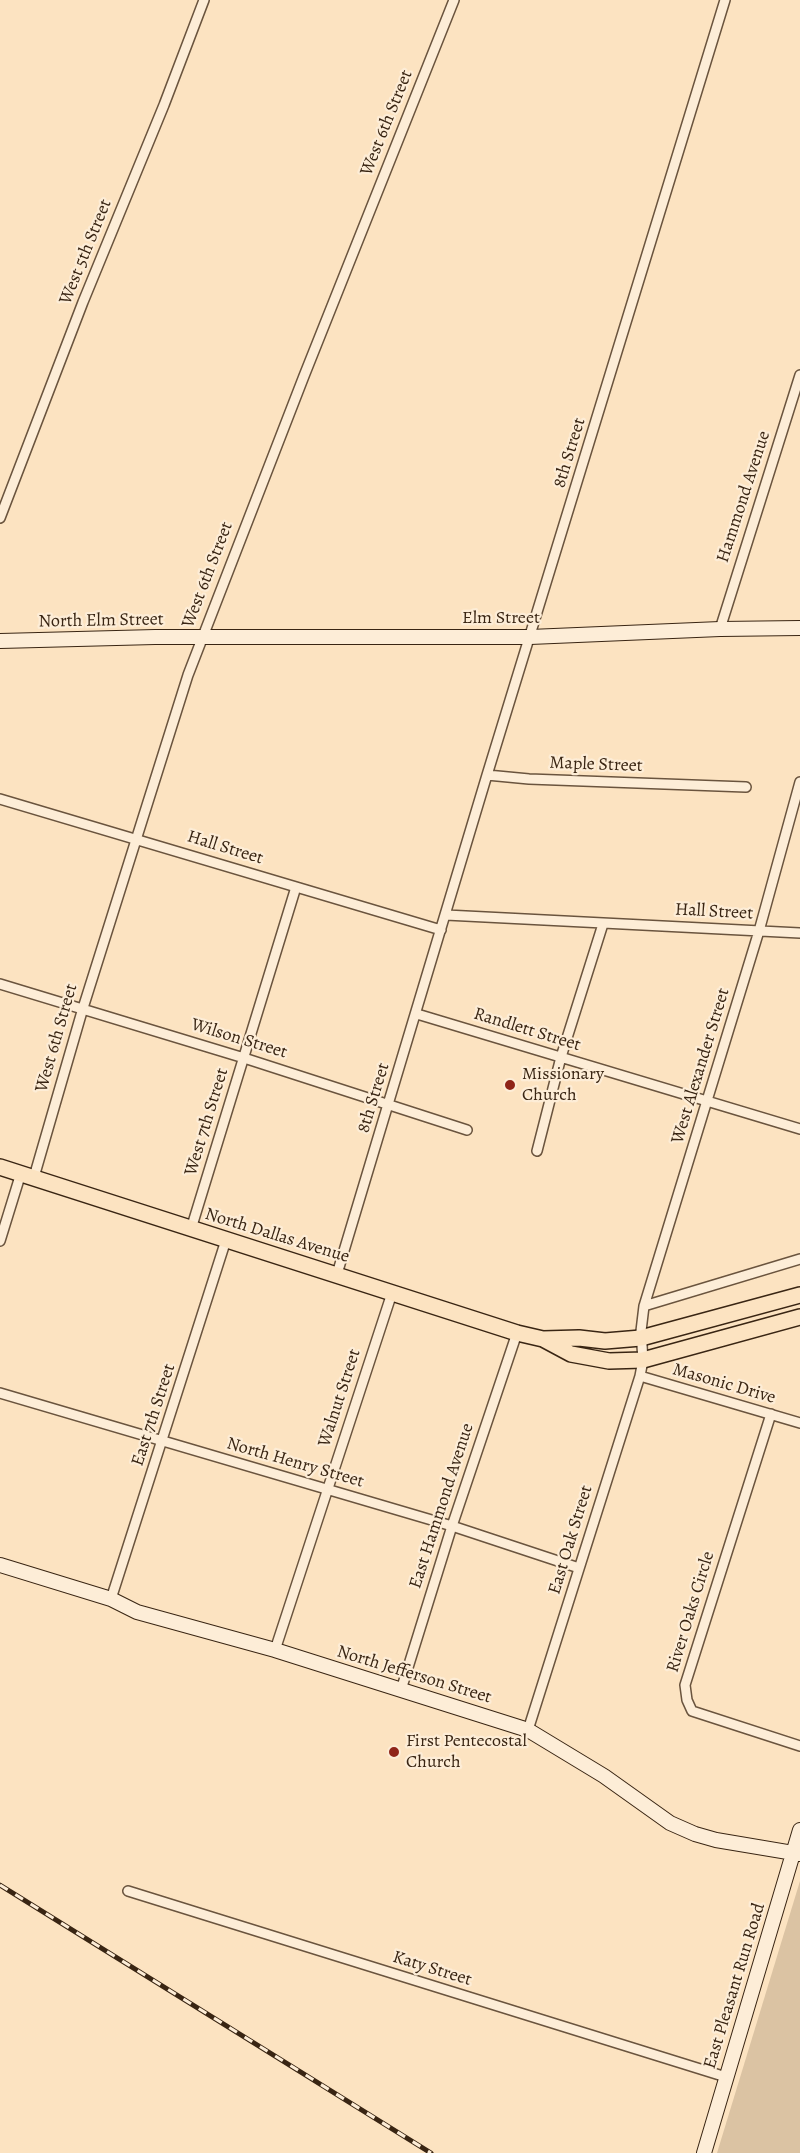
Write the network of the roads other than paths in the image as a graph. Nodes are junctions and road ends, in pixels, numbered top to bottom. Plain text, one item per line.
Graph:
1 (204, 0) edge
2 (454, 0) edge
3 (725, 0) edge
4 (800, 375) edge
5 (0, 518) edge
6 (720, 628) junction
7 (800, 628) edge
8 (202, 637) junction
9 (530, 637) junction
10 (0, 641) edge
11 (487, 775) junction
12 (800, 782) edge
13 (746, 787) dead end
14 (0, 799) edge
15 (136, 838) junction
16 (296, 887) junction
17 (446, 915) junction
18 (603, 924) junction
19 (441, 930) junction
20 (759, 931) junction
21 (800, 933) edge
22 (0, 984) edge
23 (83, 1008) junction
24 (417, 1014) junction
25 (561, 1057) junction
26 (244, 1058) junction
27 (707, 1102) junction
28 (390, 1105) junction
29 (800, 1129) edge
30 (467, 1131) dead end
31 (537, 1151) dead end
32 (0, 1167) edge
33 (27, 1175) junction
34 (191, 1229) junction
35 (0, 1240) edge
36 (226, 1240) junction
37 (800, 1259) edge
38 (337, 1275) junction
39 (392, 1293) junction
40 (800, 1295) edge
41 (644, 1306) junction
42 (800, 1317) edge
43 (517, 1333) junction
44 (641, 1338) junction
45 (543, 1339) junction
46 (643, 1360) junction
47 (640, 1376) junction
48 (0, 1393) edge
49 (771, 1414) junction
50 (800, 1423) edge
51 (163, 1442) junction
52 (327, 1490) junction
53 (452, 1527) junction
54 (0, 1565) edge
55 (579, 1568) junction
56 (111, 1599) junction
57 (275, 1650) junction
58 (401, 1690) junction
59 (528, 1730) junction
60 (800, 1746) edge
61 (800, 1830) edge
62 (796, 1854) edge
63 (128, 1892) dead end
64 (726, 2077) junction
65 (704, 2153) edge

1 - 5 street, West 5th Street
2 - 8 street, West 6th Street
3 - 9 street, 8th Street
4 - 6 street, Hammond Avenue
6 - 7 street, Elm Street
6 - 9 street, Elm Street
8 - 9 street, Elm Street
8 - 10 street, North Elm Street
8 - 15 street, West 6th Street
9 - 11 street, 8th Street
11 - 13 street, Maple Street
11 - 17 street, 8th Street
12 - 20 street, West Alexander Street
14 - 15 street, Hall Street
15 - 16 street, Hall Street
15 - 23 street, West 6th Street
16 - 19 street, Hall Street
16 - 26 street, West 7th Street
17 - 18 street, Hall Street
17 - 19 street, 8th Street
18 - 20 street, Hall Street
18 - 25 street
19 - 24 street, 8th Street
20 - 21 street, Hall Street
20 - 27 street, West Alexander Street
22 - 23 street, Wilson Street
23 - 26 street, Wilson Street
23 - 33 street, West 6th Street
24 - 25 street, Randlett Street
24 - 28 street, 8th Street
25 - 27 street, Randlett Street
25 - 31 street
26 - 28 street, Wilson Street
26 - 34 street, West 7th Street
27 - 29 street, Randlett Street
27 - 41 street, West Alexander Street
28 - 30 street, Wilson Street
28 - 38 street, 8th Street
32 - 33 main road, North Dallas Avenue
33 - 34 main road, North Dallas Avenue
33 - 35 street, West 6th Street
34 - 36 main road, North Dallas Avenue
36 - 38 main road, North Dallas Avenue
36 - 51 street, East 7th Street
37 - 41 street
38 - 39 main road, North Dallas Avenue
39 - 43 main road, North Dallas Avenue
39 - 52 street, Walnut Street
40 - 44 main road, North Dallas Avenue
41 - 44 street, West Alexander Street
42 - 46 main road, North Dallas Avenue
43 - 45 main road, North Dallas Avenue
43 - 53 street, East Hammond Avenue
44 - 45 main road, North Dallas Avenue
44 - 46 street, West Alexander Street
45 - 46 main road, North Dallas Avenue
46 - 47 street, East Oak Street
47 - 49 street, Masonic Drive
47 - 55 street, East Oak Street
48 - 51 street, North Henry Street
49 - 50 street, Masonic Drive
49 - 60 street, River Oaks Circle
51 - 52 street, North Henry Street
51 - 56 street, East 7th Street
52 - 53 street, North Henry Street
52 - 57 street, Walnut Street
53 - 55 street, North Henry Street
53 - 58 street, East Hammond Avenue
54 - 56 street, North Jefferson Street
55 - 59 street, East Oak Street
56 - 57 street, North Jefferson Street
57 - 58 street, North Jefferson Street
58 - 59 street, North Jefferson Street
59 - 62 street, North Jefferson Street
61 - 62 street, East Pleasant Run Road
62 - 64 street, East Pleasant Run Road
63 - 64 street, Katy Street
64 - 65 street, East Pleasant Run Road

